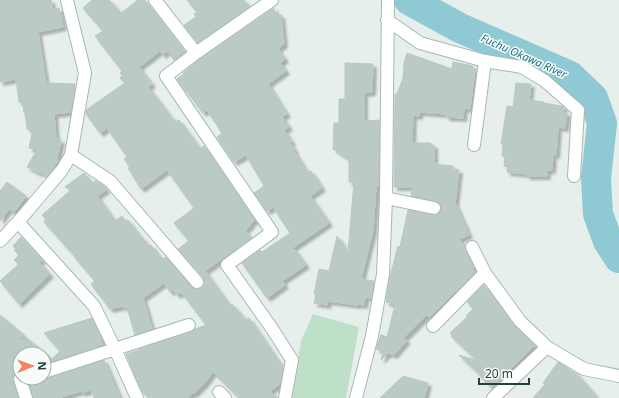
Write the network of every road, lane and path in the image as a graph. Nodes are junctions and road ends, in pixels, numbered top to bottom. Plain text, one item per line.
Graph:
1 (67, 0) edge
2 (155, 0) edge
3 (272, 0) edge
4 (387, 10) edge
5 (196, 53) junction
6 (484, 61) junction
7 (474, 145) dead end
8 (71, 155) junction
9 (574, 176) dead end
10 (386, 198) junction
11 (434, 208) dead end
12 (18, 222) junction
13 (0, 241) edge
14 (472, 247) dead end
15 (485, 273) junction
16 (197, 282) dead end
17 (189, 325) dead end
18 (434, 326) dead end
19 (547, 347) junction
20 (115, 349) junction
21 (52, 369) edge
22 (619, 376) edge
23 (22, 386) edge
24 (26, 398) edge
25 (137, 398) edge
26 (285, 398) edge
27 (356, 398) edge
28 (493, 398) edge

1 - 8 street
2 - 5 street
3 - 5 street
4 - 6 street
4 - 10 street
5 - 26 street
6 - 7 street
6 - 9 street
8 - 12 street
8 - 16 street
10 - 11 street
10 - 27 street
12 - 13 street
12 - 20 street
14 - 15 street
15 - 18 street
15 - 19 street
17 - 20 street
19 - 22 street
19 - 28 street
20 - 21 street
20 - 25 street
23 - 24 street

